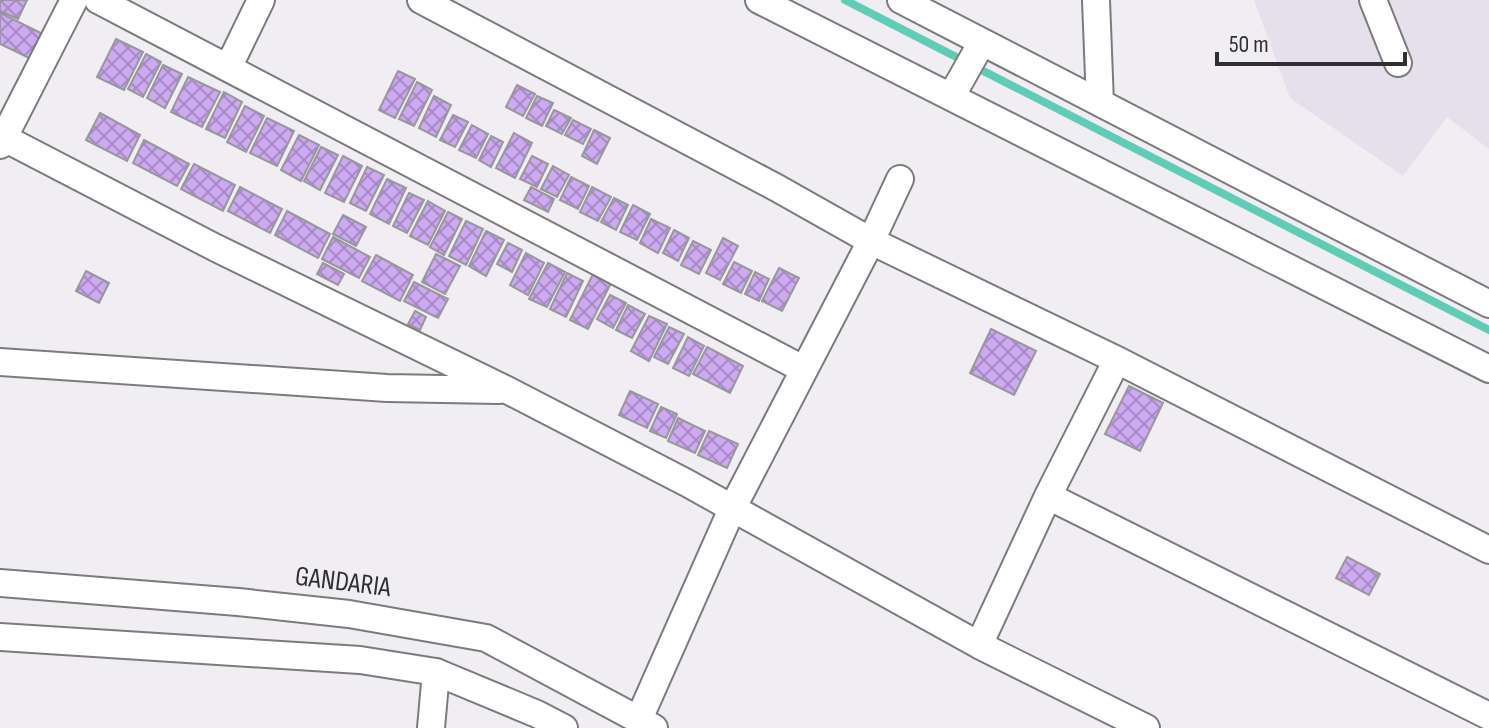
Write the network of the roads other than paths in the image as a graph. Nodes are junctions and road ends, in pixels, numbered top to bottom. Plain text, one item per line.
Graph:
1 (74, 0) edge
2 (98, 0) edge
3 (261, 0) edge
4 (421, 0) edge
5 (759, 0) edge
6 (901, 0) edge
7 (1096, 0) edge
8 (1373, 0) edge
9 (979, 48) junction
10 (1398, 63) dead end
11 (228, 68) junction
12 (956, 88) junction
13 (1100, 103) junction
14 (2, 142) edge
15 (900, 179) dead end
16 (871, 241) junction
17 (1489, 304) edge
18 (1117, 360) junction
19 (0, 362) edge
20 (803, 369) junction
21 (1489, 369) edge
22 (509, 391) junction
23 (1048, 496) junction
24 (732, 509) junction
25 (1489, 550) edge
26 (0, 583) edge
27 (0, 637) edge
28 (979, 645) junction
29 (436, 672) junction
30 (1489, 716) edge
31 (646, 724) edge
32 (431, 728) edge
33 (564, 728) edge
34 (1146, 728) edge

1 - 14 street
2 - 11 street
3 - 11 street
4 - 16 street
5 - 12 street
6 - 9 street
7 - 13 street
8 - 10 street
9 - 12 street
9 - 13 street
11 - 20 street
12 - 21 street
13 - 17 street
14 - 22 street
15 - 16 street
16 - 18 street
16 - 20 street
18 - 23 street
18 - 25 street
19 - 22 street
20 - 24 street
22 - 24 street
23 - 28 street
23 - 30 street
24 - 28 street
24 - 31 street
26 - 31 street, GANDARIA
27 - 29 street
28 - 34 street
29 - 32 street
29 - 33 street

